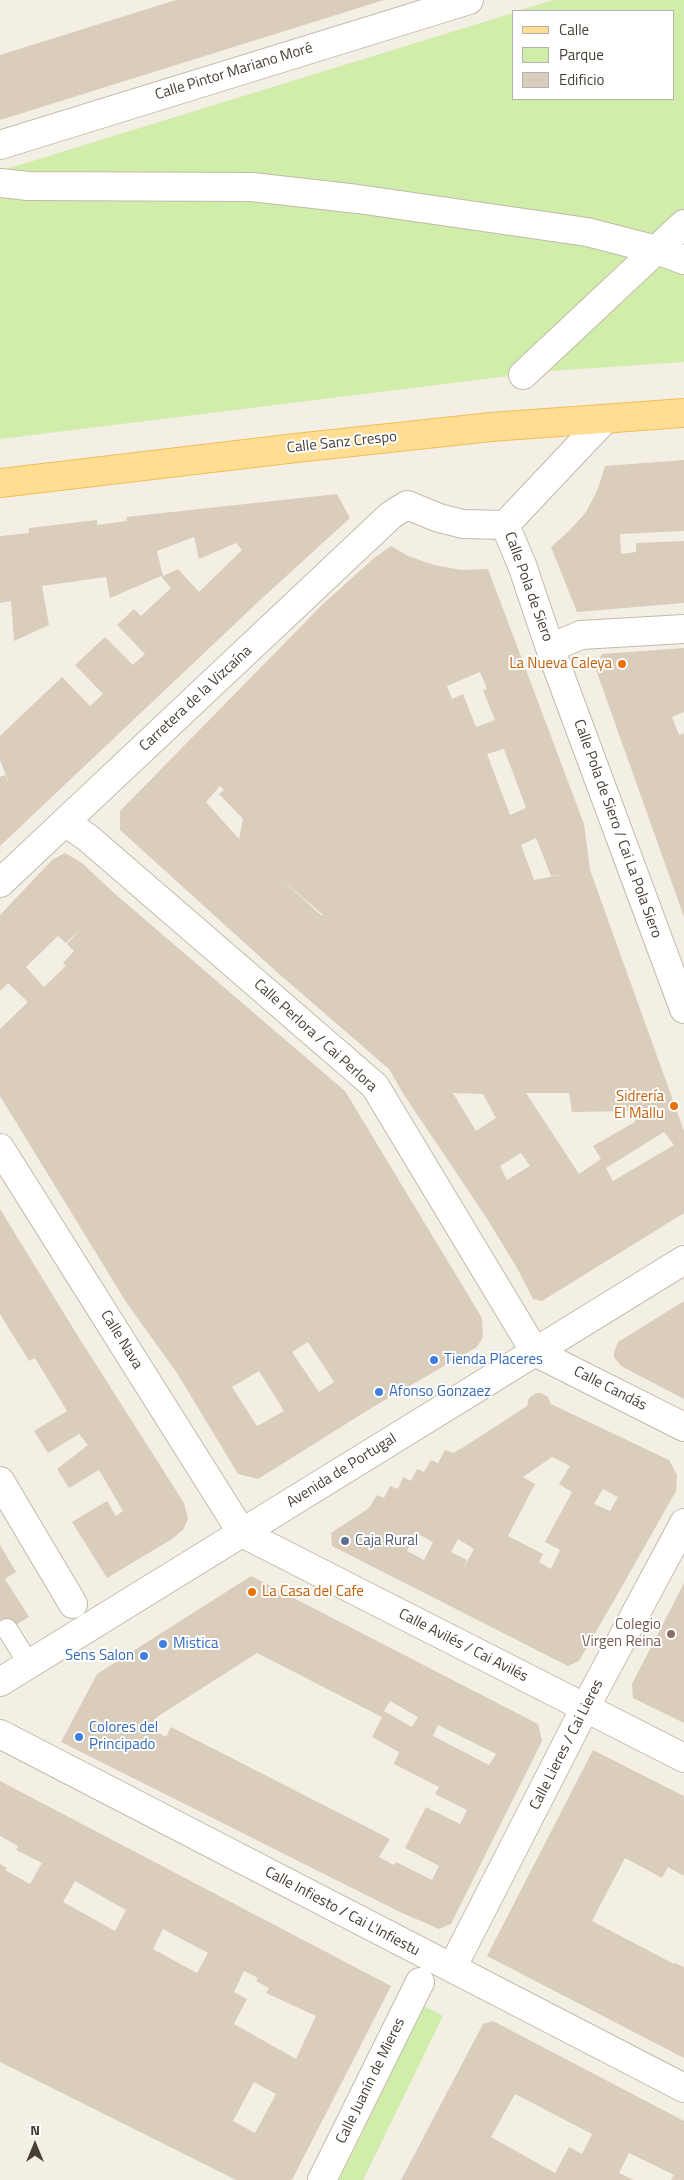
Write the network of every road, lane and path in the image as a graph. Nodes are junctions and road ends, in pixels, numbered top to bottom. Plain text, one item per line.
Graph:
1 (469, 0) edge
2 (0, 145) edge
3 (0, 183) edge
4 (684, 224) edge
5 (657, 250) junction
6 (684, 260) edge
7 (523, 375) dead end
8 (684, 413) edge
9 (605, 419) junction
10 (0, 483) edge
11 (505, 525) junction
12 (684, 629) edge
13 (550, 648) junction
14 (65, 822) junction
15 (0, 883) edge
16 (684, 1009) edge
17 (0, 1148) edge
18 (684, 1260) edge
19 (535, 1352) junction
20 (684, 1427) edge
21 (0, 1481) edge
22 (684, 1523) edge
23 (242, 1533) junction
24 (73, 1604) dead end
25 (7, 1629) dead end
26 (29, 1664) junction
27 (0, 1682) edge
28 (585, 1708) junction
29 (0, 1734) edge
30 (684, 1758) edge
31 (452, 1968) junction
32 (420, 1982) dead end
33 (684, 2088) edge
34 (322, 2180) edge

1 - 2 street, Calle Pintor Mariano Moré
3 - 5 street
4 - 5 street
5 - 6 street
5 - 7 street
8 - 9 main road, Calle Sanz Crespo
9 - 10 main road, Calle Sanz Crespo
9 - 11 street
11 - 13 street, Calle Pola de Siero
11 - 14 street, Carretera de la Vizcaína
12 - 13 street
13 - 16 street, Calle Pola de Siero / Cai La Pola Siero
14 - 15 street, Carretera de la Vizcaína
14 - 19 street, Calle Perlora / Cai Perlora
17 - 23 street, Calle Nava
18 - 19 street, Avenida de Portugal
19 - 20 street, Calle Candás
19 - 23 street, Avenida de Portugal
21 - 24 street
22 - 28 street, Calle Lieres / Cai Lieres
23 - 26 street, Avenida de Portugal
23 - 28 street, Calle Avilés / Cai Avilés
25 - 26 lane
26 - 27 street, Avenida de Portugal
28 - 30 street, Calle Avilés / Cai Avilés
28 - 31 street, Calle Lieres / Cai Lieres
29 - 31 street, Calle Infiesto / Cai L'Infiestu
31 - 33 street, Calle Infiesto / Cai L'Infiestu
32 - 34 street, Calle Juanín de Mieres

